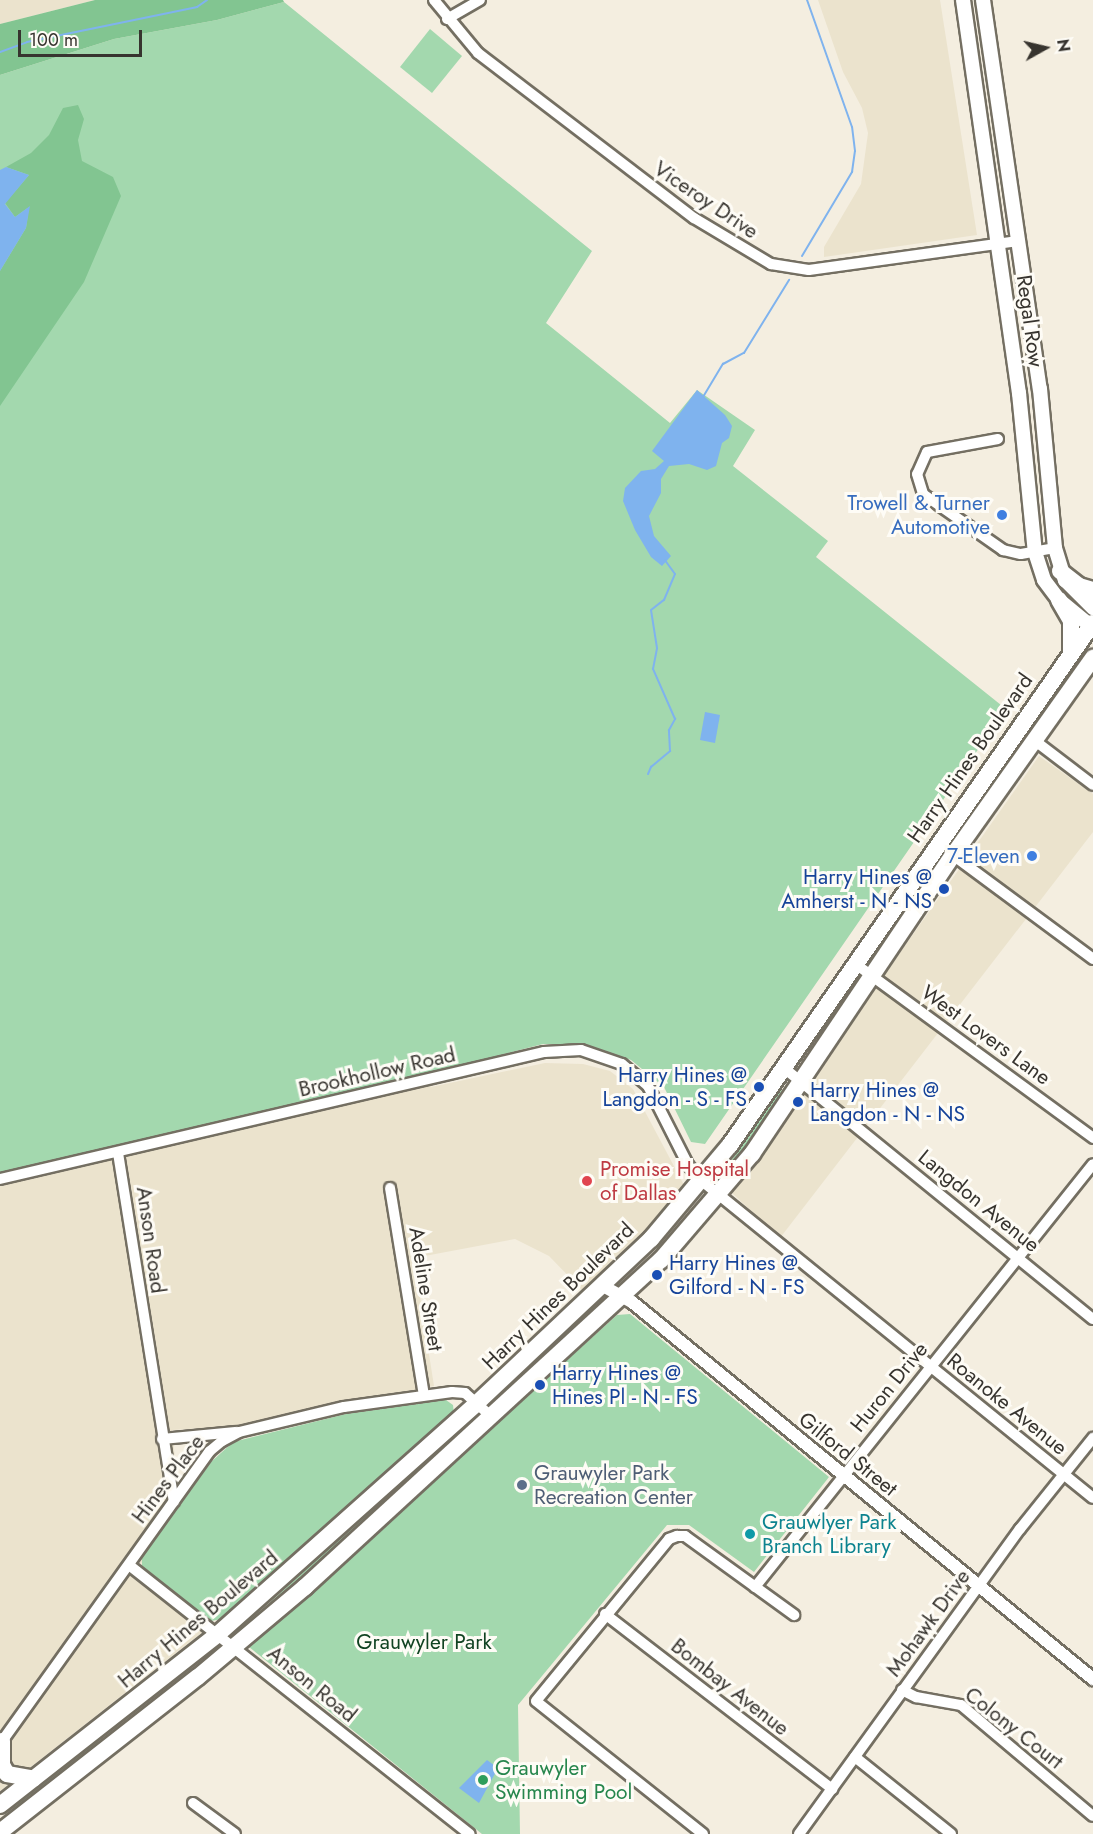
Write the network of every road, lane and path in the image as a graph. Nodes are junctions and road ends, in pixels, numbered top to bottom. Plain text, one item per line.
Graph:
1 (434, 0) edge
2 (480, 0) edge
3 (963, 0) edge
4 (983, 0) edge
5 (447, 19) junction
6 (996, 89) junction
7 (976, 92) junction
8 (1018, 240) junction
9 (998, 244) junction
10 (1036, 361) junction
11 (1015, 364) junction
12 (1023, 436) junction
13 (998, 439) dead end
14 (1048, 490) junction
15 (1055, 548) junction
16 (1035, 552) junction
17 (1060, 571) junction
18 (1093, 590) edge
19 (1059, 600) junction
20 (1093, 608) edge
21 (1092, 626) edge
22 (1071, 654) junction
23 (1093, 658) edge
24 (1034, 740) junction
25 (1093, 785) edge
26 (937, 844) junction
27 (953, 855) junction
28 (1093, 959) edge
29 (856, 965) junction
30 (873, 976) junction
31 (784, 1068) junction
32 (801, 1082) junction
33 (1093, 1138) edge
34 (118, 1153) junction
35 (1093, 1164) edge
36 (0, 1179) edge
37 (702, 1181) junction
38 (390, 1188) dead end
39 (719, 1195) junction
40 (1018, 1258) junction
41 (603, 1286) junction
42 (623, 1297) junction
43 (1093, 1318) edge
44 (930, 1367) junction
45 (424, 1395) junction
46 (478, 1402) junction
47 (492, 1417) junction
48 (239, 1432) junction
49 (1093, 1438) edge
50 (162, 1439) junction
51 (1064, 1474) junction
52 (843, 1476) junction
53 (1093, 1498) edge
54 (174, 1502) junction
55 (129, 1565) junction
56 (980, 1584) junction
57 (755, 1587) junction
58 (605, 1614) junction
59 (794, 1615) dead end
60 (218, 1634) junction
61 (235, 1647) junction
62 (1093, 1679) edge
63 (902, 1690) junction
64 (111, 1721) junction
65 (123, 1737) junction
66 (1, 1742) edge
67 (855, 1757) junction
68 (34, 1779) junction
69 (832, 1789) junction
70 (193, 1803) dead end
71 (0, 1805) edge
72 (1093, 1816) edge
73 (0, 1832) edge
74 (235, 1834) edge
75 (469, 1834) edge
76 (704, 1834) edge
77 (799, 1834) edge
78 (951, 1834) edge

1 - 5 street, Viceroy Drive
2 - 5 street
3 - 7 main road, Regal Row
4 - 6 main road, Regal Row
5 - 9 street, Viceroy Drive
6 - 7 main road
6 - 8 main road, Regal Row
7 - 9 main road, Regal Row
8 - 9 street, Viceroy Drive
8 - 10 main road, Regal Row
9 - 11 main road, Regal Row
10 - 11 main road
10 - 14 main road, Regal Row
11 - 12 main road, Regal Row
12 - 14 main road
12 - 16 main road, Regal Row
13 - 16 street
14 - 15 main road, Regal Row
15 - 16 street
15 - 17 main road, Regal Row
16 - 19 main road, Regal Row
17 - 18 main road
17 - 20 main road, Regal Row
19 - 21 main road, Regal Row
19 - 22 main road
21 - 22 main road, Harry Hines Boulevard
22 - 26 main road, Harry Hines Boulevard
23 - 24 main road, Harry Hines Boulevard
24 - 25 street
24 - 27 main road, Harry Hines Boulevard
26 - 27 street
26 - 29 main road, Harry Hines Boulevard
27 - 28 street
27 - 30 main road, Harry Hines Boulevard
29 - 30 street, West Lovers Lane
29 - 31 main road, Harry Hines Boulevard
30 - 32 main road, Harry Hines Boulevard
30 - 33 street, West Lovers Lane
31 - 32 street, Langdon Avenue
31 - 37 main road, Harry Hines Boulevard
32 - 39 main road, Harry Hines Boulevard
32 - 40 street, Langdon Avenue
34 - 36 street, Brookhollow Road
34 - 37 street, Brookhollow Road
34 - 50 street, Anson Road
35 - 40 street, Huron Drive
37 - 39 street, Roanoke Avenue
37 - 41 main road, Harry Hines Boulevard
38 - 45 street, Adeline Street
39 - 42 main road, Harry Hines Boulevard
39 - 44 street, Roanoke Avenue
40 - 43 street, Langdon Avenue
40 - 44 street, Huron Drive
41 - 42 street, Gilford Street
41 - 46 main road, Harry Hines Boulevard
42 - 47 main road, Harry Hines Boulevard
42 - 52 street, Gilford Street
44 - 51 street, Roanoke Avenue
44 - 52 street, Huron Drive
45 - 46 street, Hines Place
45 - 48 street, Hines Place
46 - 47 street, Hines Place
46 - 60 main road, Harry Hines Boulevard
47 - 61 main road, Harry Hines Boulevard
48 - 50 street
48 - 54 street, Hines Place
49 - 51 street, Mohawk Drive
50 - 54 street, Anson Road
51 - 53 street, Roanoke Avenue
51 - 56 street, Mohawk Drive
52 - 56 street, Gilford Street
52 - 57 street, Huron Drive
54 - 55 street, Hines Place
55 - 60 street, Anson Road
55 - 66 street, Hines Place
56 - 62 street, Gilford Street
56 - 63 street, Mohawk Drive
57 - 58 street
57 - 59 street
58 - 69 street, Bombay Avenue
58 - 76 street
60 - 61 street, Anson Road
60 - 64 main road, Harry Hines Boulevard
61 - 65 main road, Harry Hines Boulevard
61 - 75 street, Anson Road
63 - 67 street, Mohawk Drive
63 - 72 street, Colony Court
64 - 65 main road
64 - 68 main road, Harry Hines Boulevard
65 - 73 main road, Harry Hines Boulevard
66 - 68 main road
67 - 69 street, Mohawk Drive
67 - 78 street
68 - 71 main road, Harry Hines Boulevard
69 - 77 street, Mohawk Drive
70 - 74 street

